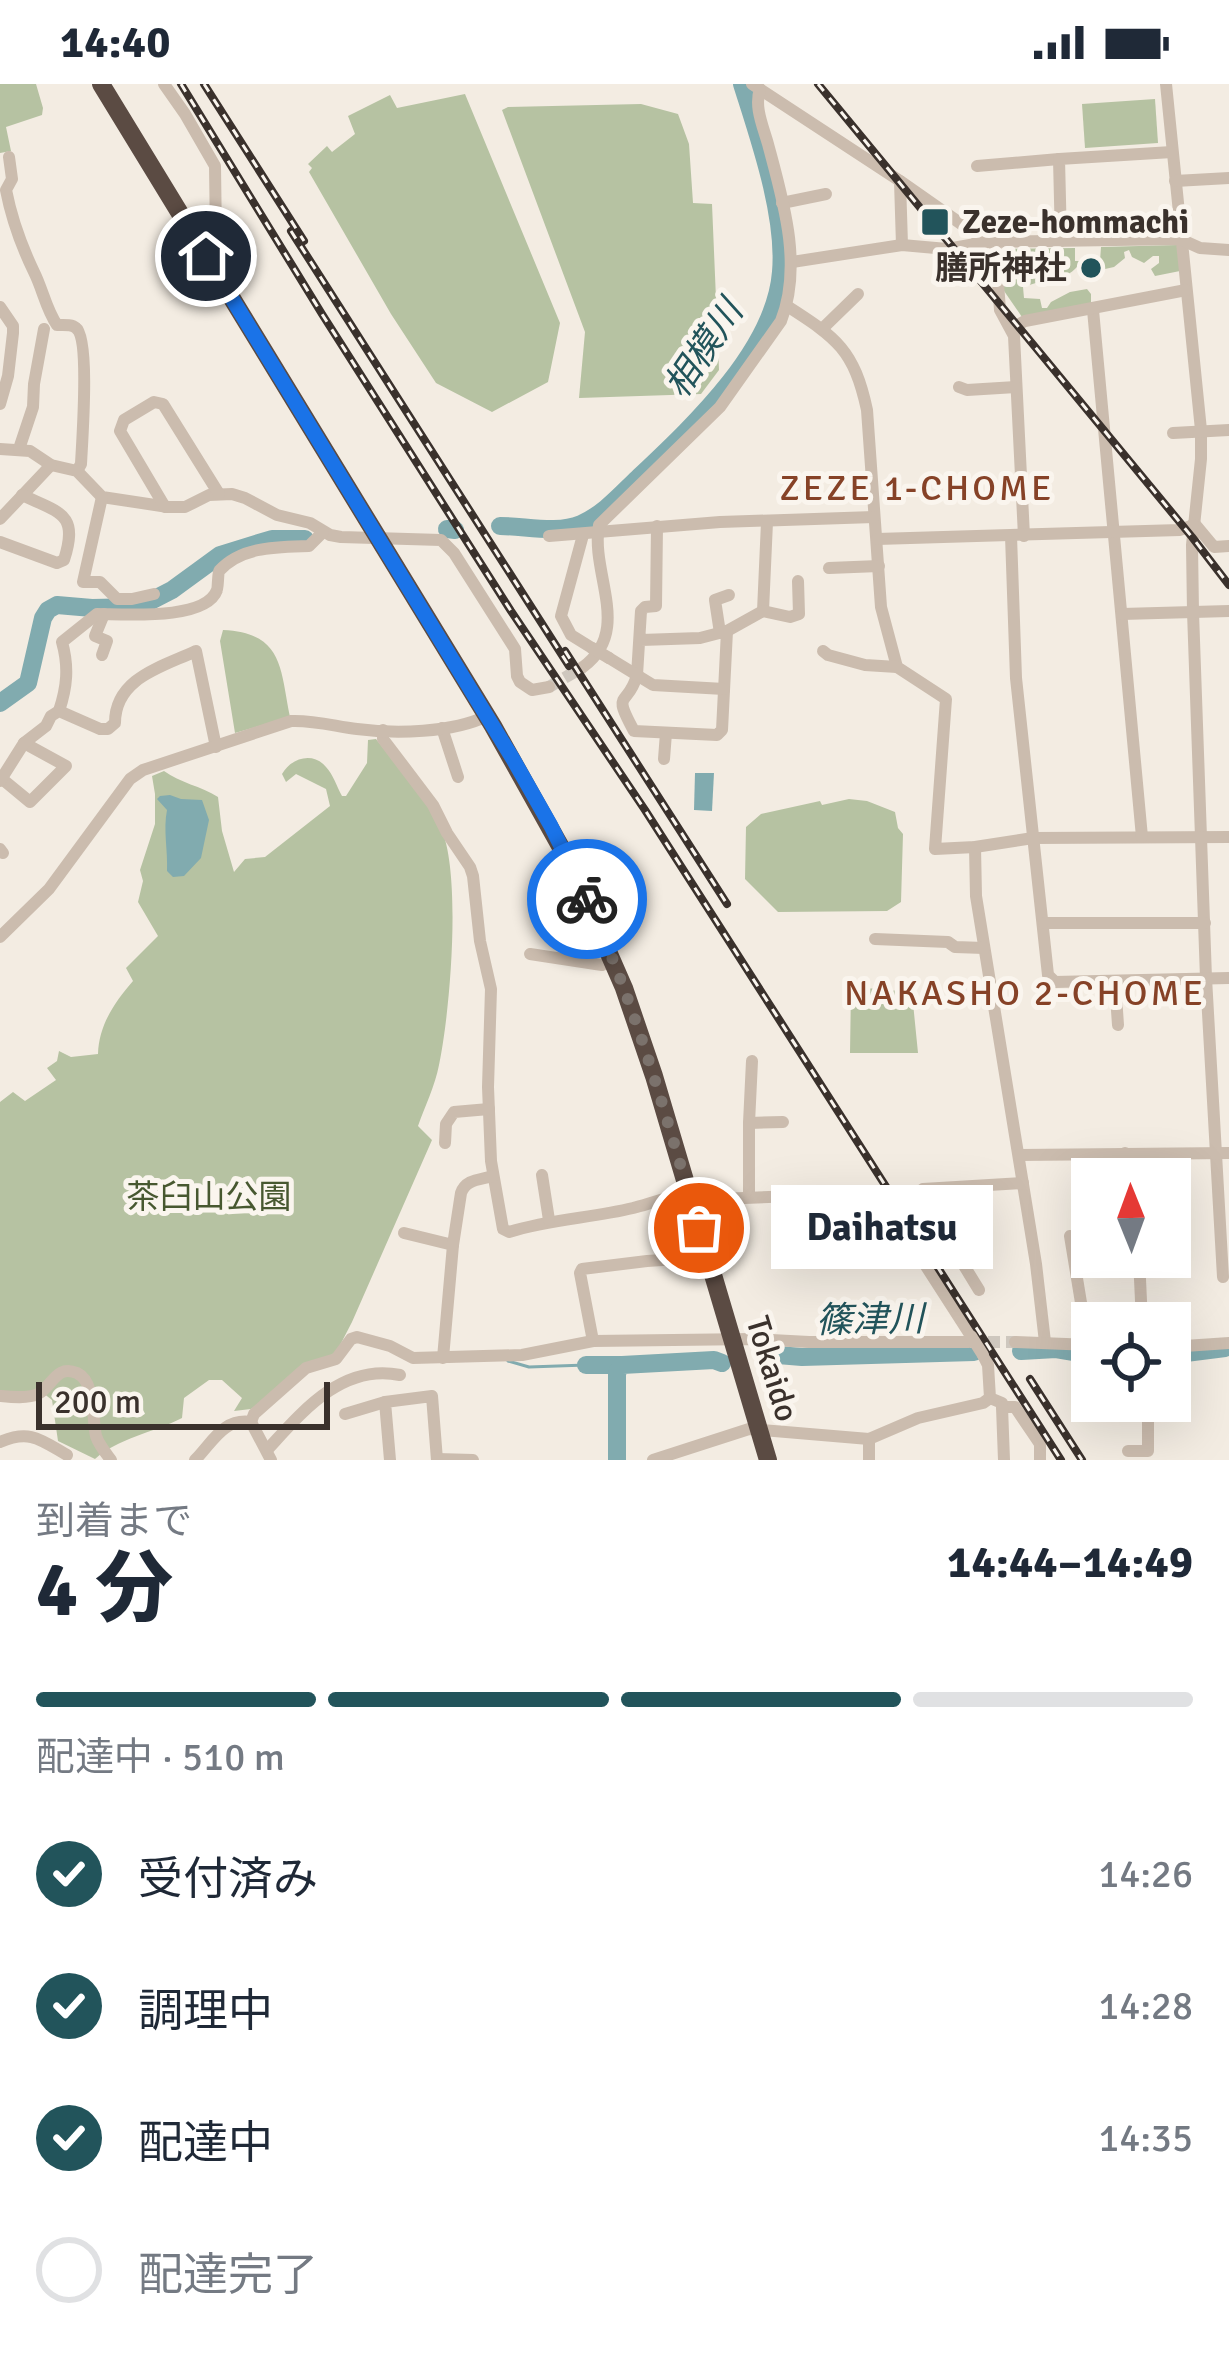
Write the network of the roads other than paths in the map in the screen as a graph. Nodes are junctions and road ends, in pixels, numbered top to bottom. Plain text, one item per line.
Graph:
1 (101, 84) edge
2 (164, 84) edge
3 (1166, 84) edge
4 (756, 86) edge
5 (1172, 152) junction
6 (9, 157) dead end
7 (1059, 159) junction
8 (977, 166) dead end
9 (1229, 178) edge
10 (900, 181) junction
11 (1174, 181) junction
12 (826, 194) dead end
13 (782, 202) junction
14 (1180, 239) junction
15 (1061, 241) junction
16 (991, 242) junction
17 (902, 245) junction
18 (1229, 253) edge
19 (206, 256) junction
20 (1182, 257) junction
21 (792, 262) junction
22 (1186, 290) junction
23 (858, 294) dead end
24 (787, 306) junction
25 (0, 307) edge
26 (1093, 310) junction
27 (1012, 328) junction
28 (44, 329) dead end
29 (822, 329) junction
30 (959, 387) dead end
31 (1016, 387) junction
32 (0, 404) edge
33 (1201, 430) junction
34 (1229, 430) edge
35 (1173, 433) dead end
36 (0, 449) edge
37 (20, 449) junction
38 (51, 465) junction
39 (77, 471) junction
40 (219, 494) junction
41 (22, 495) junction
42 (102, 497) junction
43 (166, 507) junction
44 (874, 518) junction
45 (0, 519) edge
46 (767, 522) junction
47 (1194, 524) junction
48 (657, 526) junction
49 (323, 532) junction
50 (1115, 533) junction
51 (590, 534) junction
52 (549, 536) dead end
53 (1017, 536) junction
54 (378, 538) junction
55 (877, 539) junction
56 (0, 542) edge
57 (1229, 546) edge
58 (879, 566) junction
59 (829, 568) dead end
60 (798, 581) dead end
61 (154, 594) dead end
62 (729, 595) dead end
63 (763, 611) junction
64 (1229, 611) edge
65 (1193, 612) junction
66 (104, 614) junction
67 (1121, 614) junction
68 (723, 632) junction
69 (641, 640) junction
70 (824, 651) dead end
71 (102, 656) dead end
72 (583, 667) tunnel mouth
73 (897, 667) junction
74 (637, 675) junction
75 (549, 687) dead end
76 (724, 689) junction
77 (59, 711) junction
78 (487, 716) junction
79 (442, 728) junction
80 (382, 730) junction
81 (666, 733) junction
82 (24, 743) junction
83 (216, 747) junction
84 (664, 759) dead end
85 (458, 777) dead end
86 (1, 780) edge
87 (1142, 837) junction
88 (1201, 837) junction
89 (1229, 837) edge
90 (1033, 838) junction
91 (975, 847) junction
92 (1044, 923) junction
93 (1205, 923) junction
94 (0, 937) edge
95 (874, 940) dead end
96 (984, 948) junction
97 (530, 954) dead end
98 (613, 960) junction
99 (1229, 978) edge
100 (1206, 979) junction
101 (1115, 981) junction
102 (1118, 1025) dead end
103 (752, 1061) dead end
104 (489, 1109) junction
105 (783, 1122) dead end
106 (749, 1123) junction
107 (445, 1143) dead end
108 (1124, 1153) junction
109 (1222, 1153) edge
110 (1019, 1155) junction
111 (1124, 1158) edge
112 (542, 1175) dead end
113 (493, 1176) junction
114 (1023, 1183) junction
115 (690, 1196) junction
116 (749, 1197) junction
117 (549, 1220) junction
118 (404, 1233) dead end
119 (1070, 1236) dead end
120 (452, 1245) junction
121 (918, 1250) junction
122 (899, 1251) dead end
123 (708, 1257) junction
124 (1223, 1277) dead end
125 (980, 1290) dead end
126 (1082, 1302) edge
127 (970, 1337) junction
128 (732, 1339) junction
129 (593, 1342) junction
130 (1015, 1342) tunnel mouth
131 (1229, 1343) edge
132 (1071, 1345) edge
133 (1050, 1346) junction
134 (1191, 1348) edge
135 (442, 1358) junction
136 (400, 1375) dead end
137 (0, 1396) edge
138 (386, 1402) junction
139 (996, 1402) junction
140 (345, 1414) dead end
141 (251, 1422) junction
142 (1148, 1422) edge
143 (758, 1428) junction
144 (869, 1438) junction
145 (0, 1442) edge
146 (1128, 1451) dead end
147 (269, 1455) edge
148 (679, 1456) edge
149 (70, 1458) edge
150 (112, 1460) edge
151 (195, 1460) edge
152 (390, 1460) edge
153 (437, 1460) edge
154 (472, 1460) edge
155 (653, 1460) edge
156 (768, 1460) edge
157 (869, 1460) edge
158 (1004, 1460) edge
159 (1040, 1460) edge

1 - 19 highway, Tokaido
2 - 19 street
3 - 5 street
4 - 10 street
4 - 13 street
5 - 7 street
5 - 11 street
6 - 39 street
7 - 8 street
7 - 15 street
9 - 11 street
10 - 16 street
10 - 17 street
11 - 14 street
12 - 13 street
13 - 21 street
14 - 15 street
14 - 18 street
14 - 20 street
15 - 16 street
16 - 17 street
16 - 27 street
17 - 21 street
18 - 20 street
19 - 54 highway, Tokaido
20 - 22 street
21 - 24 street
22 - 26 street
22 - 33 street
23 - 29 street
24 - 29 street
24 - 51 street
25 - 32 street
26 - 27 street
26 - 50 street
27 - 31 street
28 - 37 street
29 - 44 street
30 - 31 street
31 - 53 street
33 - 34 street
33 - 35 street
33 - 47 street
36 - 37 street
37 - 38 street
38 - 39 street
38 - 41 street
39 - 42 street
40 - 43 street
40 - 43 street
40 - 49 street
41 - 45 street
41 - 56 street
42 - 43 street
42 - 61 street
44 - 46 street
44 - 55 street
46 - 48 street
46 - 63 street
47 - 50 street
47 - 57 street
47 - 65 street
48 - 51 street
48 - 69 street
49 - 54 street
49 - 66 street
50 - 53 street
50 - 67 street
51 - 52 street
51 - 72 street
51 - 74 street, bridge
53 - 55 street
53 - 90 street
54 - 75 street
54 - 78 highway, Tokaido
55 - 58 street
58 - 59 street
58 - 73 street
60 - 63 street
62 - 68 street
63 - 68 street
64 - 65 street
65 - 67 street
65 - 88 street
66 - 71 street
66 - 77 street
67 - 87 street
68 - 69 street
68 - 76 street
69 - 74 street
70 - 73 street
73 - 91 street
74 - 76 street
74 - 81 street
76 - 81 street
77 - 82 street
77 - 83 street
78 - 79 street
78 - 98 highway, Tokaido
79 - 80 street
79 - 85 street
80 - 83 street
80 - 104 street
81 - 84 street
82 - 86 street
82 - 86 street
83 - 94 street
87 - 88 street
87 - 90 street
88 - 89 street
88 - 93 street
90 - 91 street
90 - 92 street
91 - 96 street
92 - 93 street
92 - 101 street
93 - 100 street
95 - 96 street
96 - 110 street
97 - 98 street
98 - 115 highway, Tokaido
99 - 100 street
100 - 101 street
100 - 109 street
101 - 102 street
103 - 106 street
104 - 107 street
104 - 113 street
105 - 106 street
106 - 116 street
108 - 109 street
108 - 110 street
108 - 111 street
109 - 124 street
110 - 114 street
112 - 117 street
113 - 117 street
113 - 120 street
114 - 125 street
114 - 133 street
115 - 116 street
115 - 117 street
115 - 123 highway, Tokaido
116 - 121 street
118 - 120 street
119 - 126 street
120 - 135 street
121 - 122 street
121 - 127 street
123 - 128 highway, Tokaido
123 - 129 street
127 - 128 street
127 - 139 street, bridge
128 - 129 street
128 - 143 highway, Tokaido
129 - 135 street
130 - 133 street
131 - 134 street
132 - 133 street
135 - 141 street
136 - 147 street
137 - 150 street
138 - 140 street
138 - 152 street
138 - 153 street
139 - 144 street
139 - 158 street
139 - 159 street
141 - 147 street
141 - 151 street
142 - 146 street
143 - 144 street
143 - 148 street
143 - 156 highway, Tokaido
144 - 157 street
145 - 149 street
148 - 155 street
153 - 154 street

